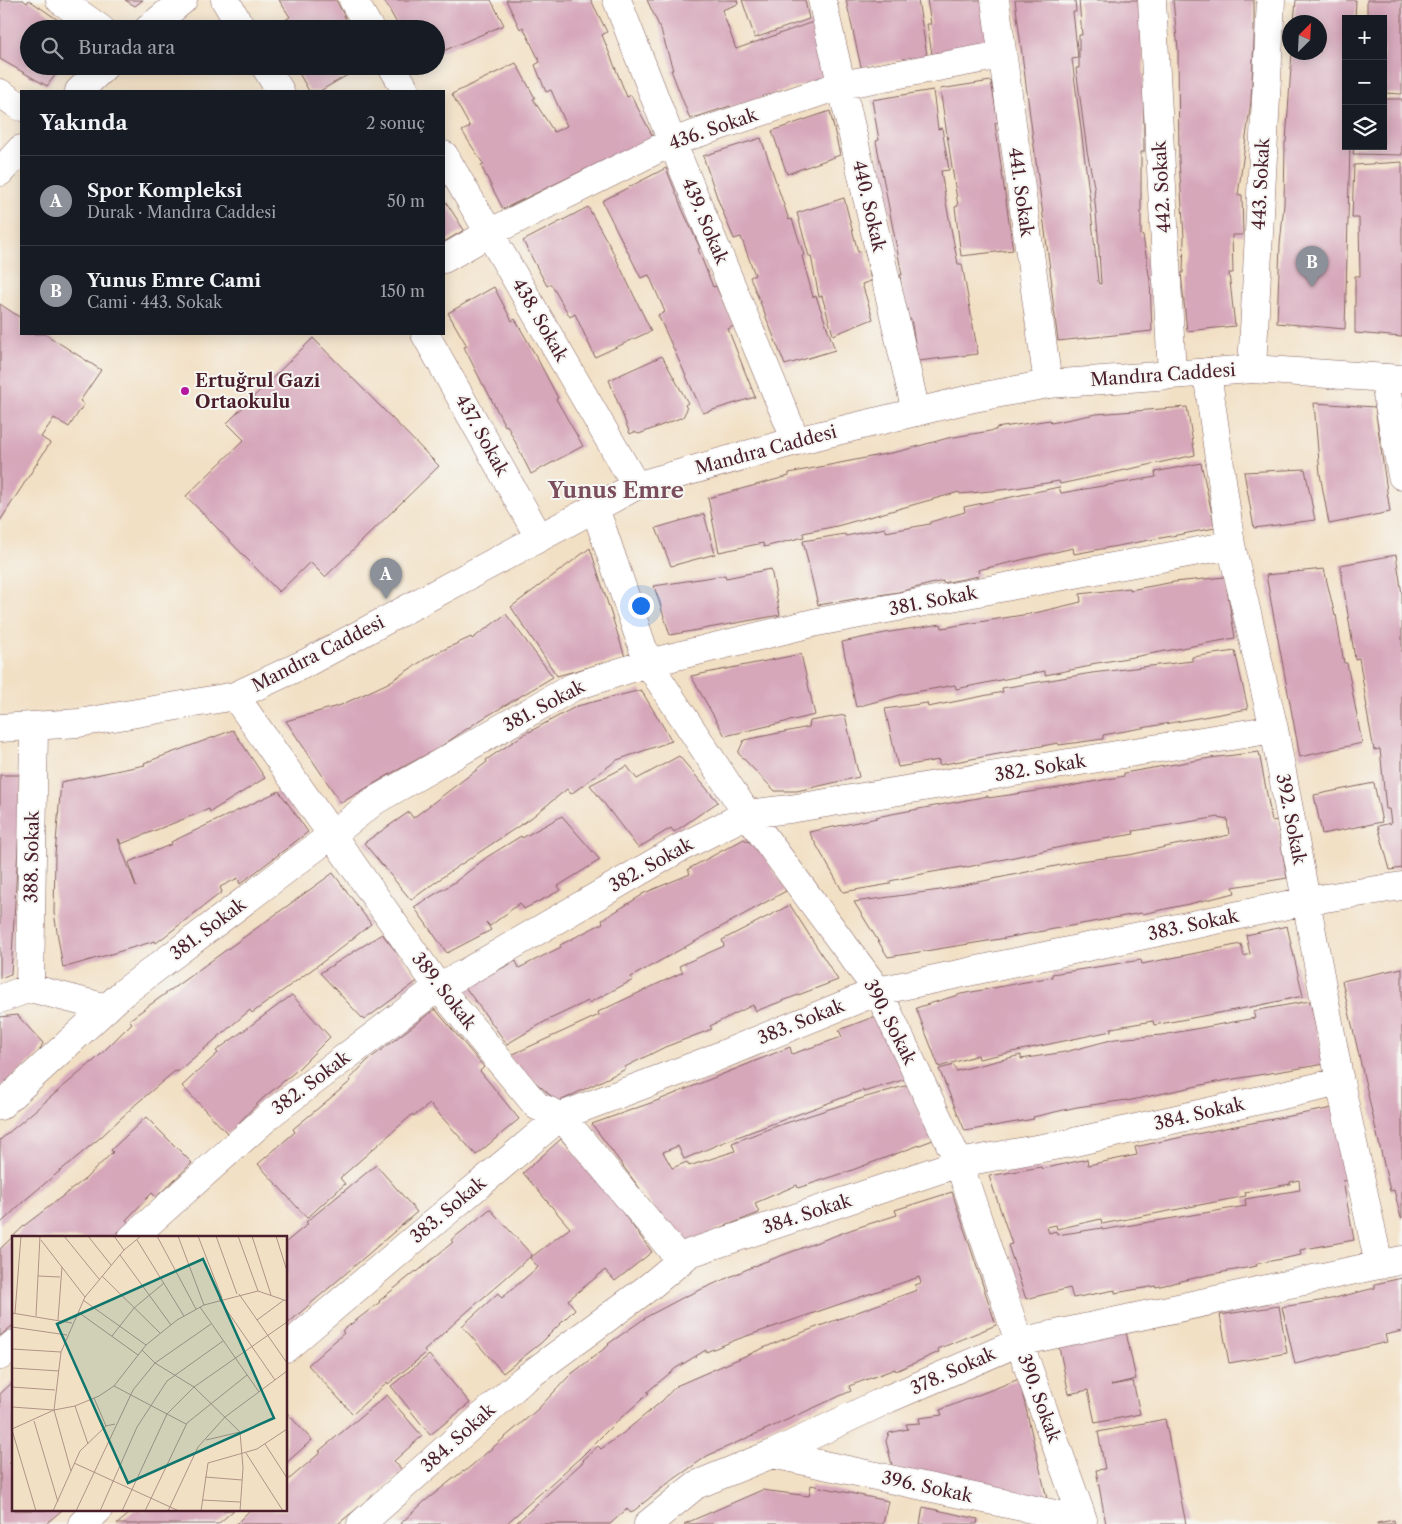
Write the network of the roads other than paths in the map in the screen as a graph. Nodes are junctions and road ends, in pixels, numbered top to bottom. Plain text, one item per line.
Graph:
1 (60, 0) edge
2 (183, 0) edge
3 (224, 0) edge
4 (353, 0) edge
5 (617, 0) edge
6 (822, 0) edge
7 (995, 0) edge
8 (1152, 0) edge
9 (1271, 0) edge
10 (88, 20) edge
11 (159, 20) edge
12 (236, 20) edge
13 (365, 20) edge
14 (1002, 55) junction
15 (95, 75) edge
16 (270, 75) edge
17 (397, 75) edge
18 (841, 85) junction
19 (79, 90) edge
20 (279, 90) edge
21 (405, 90) edge
22 (0, 93) edge
23 (20, 106) edge
24 (672, 142) junction
25 (20, 150) edge
26 (445, 157) edge
27 (0, 172) edge
28 (489, 233) junction
29 (445, 259) edge
30 (425, 335) edge
31 (1252, 369) junction
32 (1207, 372) junction
33 (1172, 374) junction
34 (1393, 378) edge
35 (1048, 384) junction
36 (916, 412) junction
37 (796, 441) junction
38 (1402, 476) edge
39 (636, 486) junction
40 (595, 508) junction
41 (539, 537) junction
42 (1231, 545) junction
43 (648, 663) junction
44 (235, 696) junction
45 (34, 727) junction
46 (0, 728) edge
47 (1274, 729) junction
48 (746, 814) junction
49 (333, 834) junction
50 (1402, 886) edge
51 (1306, 901) junction
52 (438, 987) junction
53 (30, 988) junction
54 (878, 991) junction
55 (0, 999) edge
56 (107, 1008) junction
57 (1340, 1082) junction
58 (0, 1106) edge
59 (561, 1116) junction
60 (959, 1164) junction
61 (134, 1236) edge
62 (681, 1261) junction
63 (1391, 1262) edge
64 (1019, 1342) junction
65 (12, 1346) edge
66 (288, 1346) edge
67 (0, 1356) edge
68 (772, 1454) junction
69 (96, 1512) edge
70 (1082, 1522) edge
71 (82, 1524) edge
72 (361, 1524) edge
73 (648, 1524) edge

1 - 10 street
2 - 11 street
3 - 12 street
4 - 13 street
5 - 24 street, 439. Sokak
6 - 18 street, 440. Sokak
7 - 14 street, 441. Sokak
8 - 33 street, 442. Sokak
9 - 31 street, 443. Sokak
14 - 18 street, 436. Sokak
14 - 35 street, 441. Sokak
15 - 19 street
16 - 20 street
17 - 21 street
18 - 24 street, 436. Sokak
18 - 36 street, 440. Sokak
22 - 23 street
24 - 28 street, 436. Sokak
24 - 37 street, 439. Sokak
25 - 27 street
26 - 28 street, 438. Sokak
28 - 29 street, 436. Sokak
28 - 39 street, 438. Sokak
30 - 41 street, 437. Sokak
31 - 32 street, Mandıra Caddesi
31 - 34 street, Mandıra Caddesi
32 - 33 street, Mandıra Caddesi
32 - 42 street, 392. Sokak
33 - 35 street, Mandıra Caddesi
34 - 38 street
35 - 36 street, Mandıra Caddesi
36 - 37 street, Mandıra Caddesi
37 - 39 street, Mandıra Caddesi
39 - 40 street, Mandıra Caddesi
40 - 41 street, Mandıra Caddesi
40 - 43 street, 390. Sokak
41 - 44 street, Mandıra Caddesi
42 - 43 street, 381. Sokak
42 - 47 street, 392. Sokak
43 - 48 street, 390. Sokak
43 - 49 street, 381. Sokak
44 - 45 street, Mandıra Caddesi
44 - 49 street, 389. Sokak
45 - 46 street, Mandıra Caddesi
45 - 53 street, 388. Sokak
47 - 48 street, 382. Sokak
47 - 51 street, 392. Sokak
48 - 52 street, 382. Sokak
48 - 54 street, 390. Sokak
49 - 52 street, 389. Sokak
49 - 56 street, 381. Sokak
50 - 51 street, 383. Sokak
51 - 54 street, 383. Sokak
51 - 57 street, 392. Sokak
52 - 59 street, 389. Sokak
52 - 61 street, 382. Sokak
53 - 55 street
53 - 56 street
54 - 59 street, 383. Sokak
54 - 60 street, 390. Sokak
56 - 58 street, 381. Sokak
57 - 60 street, 384. Sokak
57 - 63 street, 392. Sokak
59 - 62 street, 389. Sokak
59 - 66 street, 383. Sokak
60 - 62 street, 384. Sokak
60 - 64 street, 390. Sokak
62 - 72 street, 384. Sokak
63 - 64 street, 378. Sokak
64 - 68 street, 378. Sokak
64 - 70 street, 390. Sokak
65 - 67 street
68 - 70 street, 396. Sokak
68 - 73 street, 378. Sokak
69 - 71 street

